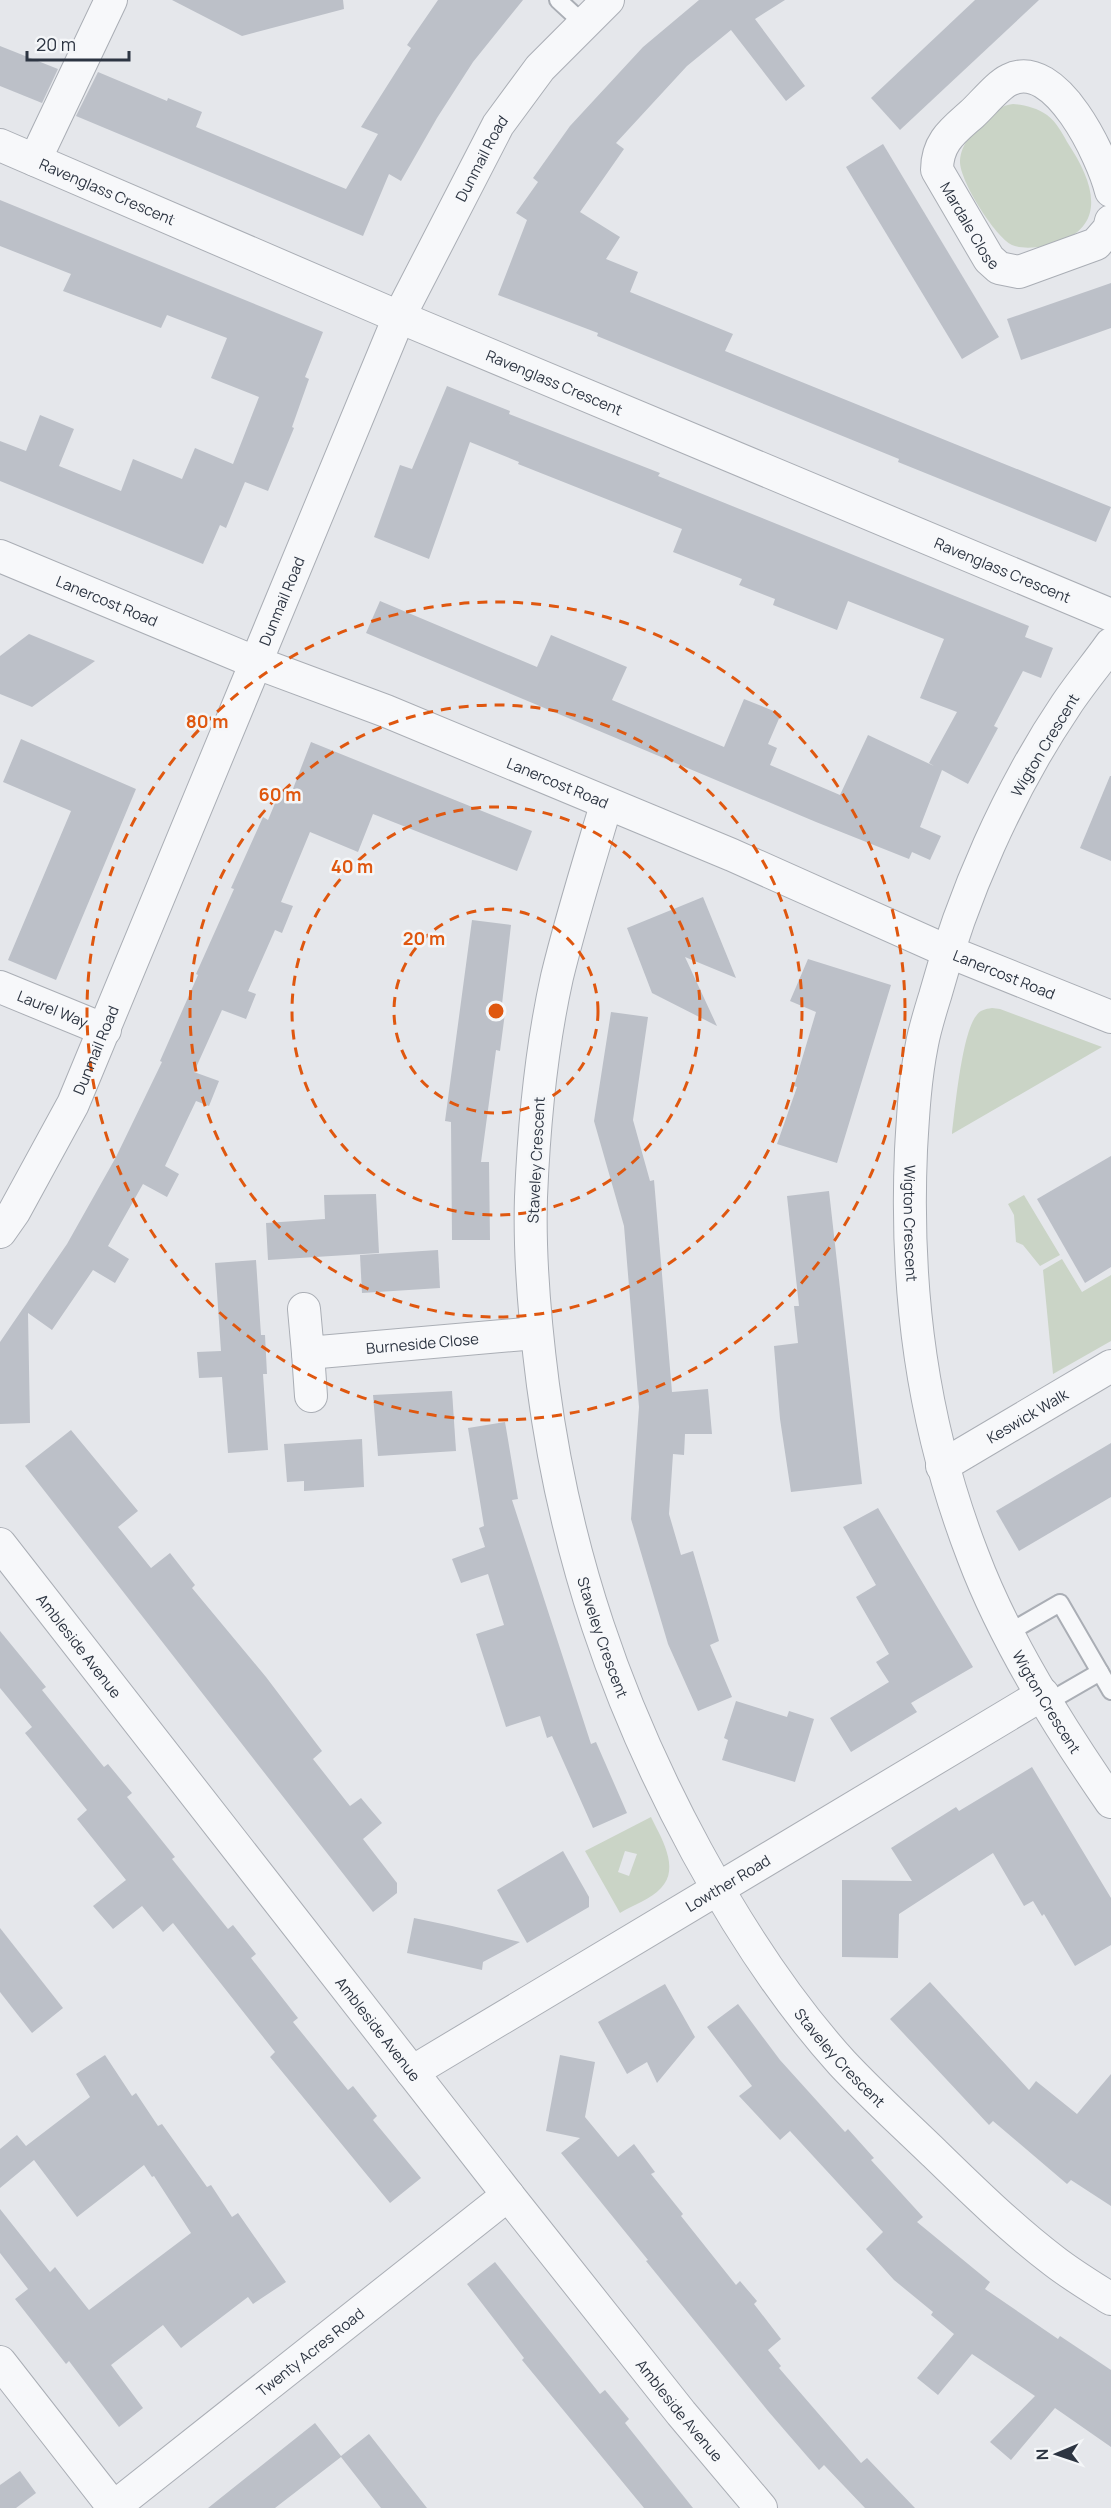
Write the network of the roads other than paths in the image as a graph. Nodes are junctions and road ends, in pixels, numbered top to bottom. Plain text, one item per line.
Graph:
1 (111, 0) edge
2 (558, 0) edge
3 (608, 0) edge
4 (582, 23) junction
5 (1100, 129) edge
6 (0, 145) edge
7 (34, 159) junction
8 (1111, 191) edge
9 (1111, 222) edge
10 (399, 317) junction
11 (7, 567) edge
12 (1111, 615) edge
13 (1111, 644) edge
14 (257, 663) junction
15 (606, 805) junction
16 (947, 951) junction
17 (0, 987) edge
18 (1111, 1017) edge
19 (105, 1030) junction
20 (0, 1232) edge
21 (304, 1309) dead end
22 (536, 1333) junction
23 (308, 1353) junction
24 (1111, 1366) edge
25 (311, 1396) dead end
26 (942, 1466) junction
27 (0, 1544) edge
28 (1008, 1633) junction
29 (1100, 1672) junction
30 (1111, 1691) edge
31 (1045, 1698) junction
32 (1102, 1771) edge
33 (1111, 1802) edge
34 (718, 1890) junction
35 (412, 2072) junction
36 (508, 2195) junction
37 (1111, 2299) edge
38 (0, 2362) edge
39 (114, 2508) edge
40 (761, 2508) edge

1 - 7 street
2 - 4 lane
3 - 4 street, Dunmail Road
4 - 10 street, Dunmail Road
5 - 8 street, Mardale Close
5 - 9 street, Mardale Close
6 - 7 street, Ravenglass Crescent
7 - 10 street, Ravenglass Crescent
10 - 12 street, Ravenglass Crescent
10 - 14 street, Dunmail Road
11 - 14 street, Lanercost Road
13 - 16 street, Wigton Crescent
14 - 15 street, Lanercost Road
14 - 19 street, Dunmail Road
15 - 16 street, Lanercost Road
15 - 22 street, Staveley Crescent
16 - 18 street, Lanercost Road
16 - 26 street, Wigton Crescent
17 - 19 street, Laurel Way
19 - 20 street, Dunmail Road
21 - 23 street
22 - 23 street, Burneside Close
22 - 34 street, Staveley Crescent
23 - 25 street
24 - 26 street, Keswick Walk
26 - 28 street, Wigton Crescent
27 - 35 street, Ambleside Avenue
28 - 29 lane
28 - 31 street, Wigton Crescent
29 - 30 lane
29 - 31 lane
31 - 32 street, Wigton Crescent
31 - 34 street, Lowther Road
32 - 33 street, Wigton Crescent
34 - 35 street, Lowther Road
34 - 37 street, Staveley Crescent
35 - 36 street, Ambleside Avenue
36 - 39 street, Twenty Acres Road
36 - 40 street, Ambleside Avenue
38 - 39 street, Twenty Acres Road

